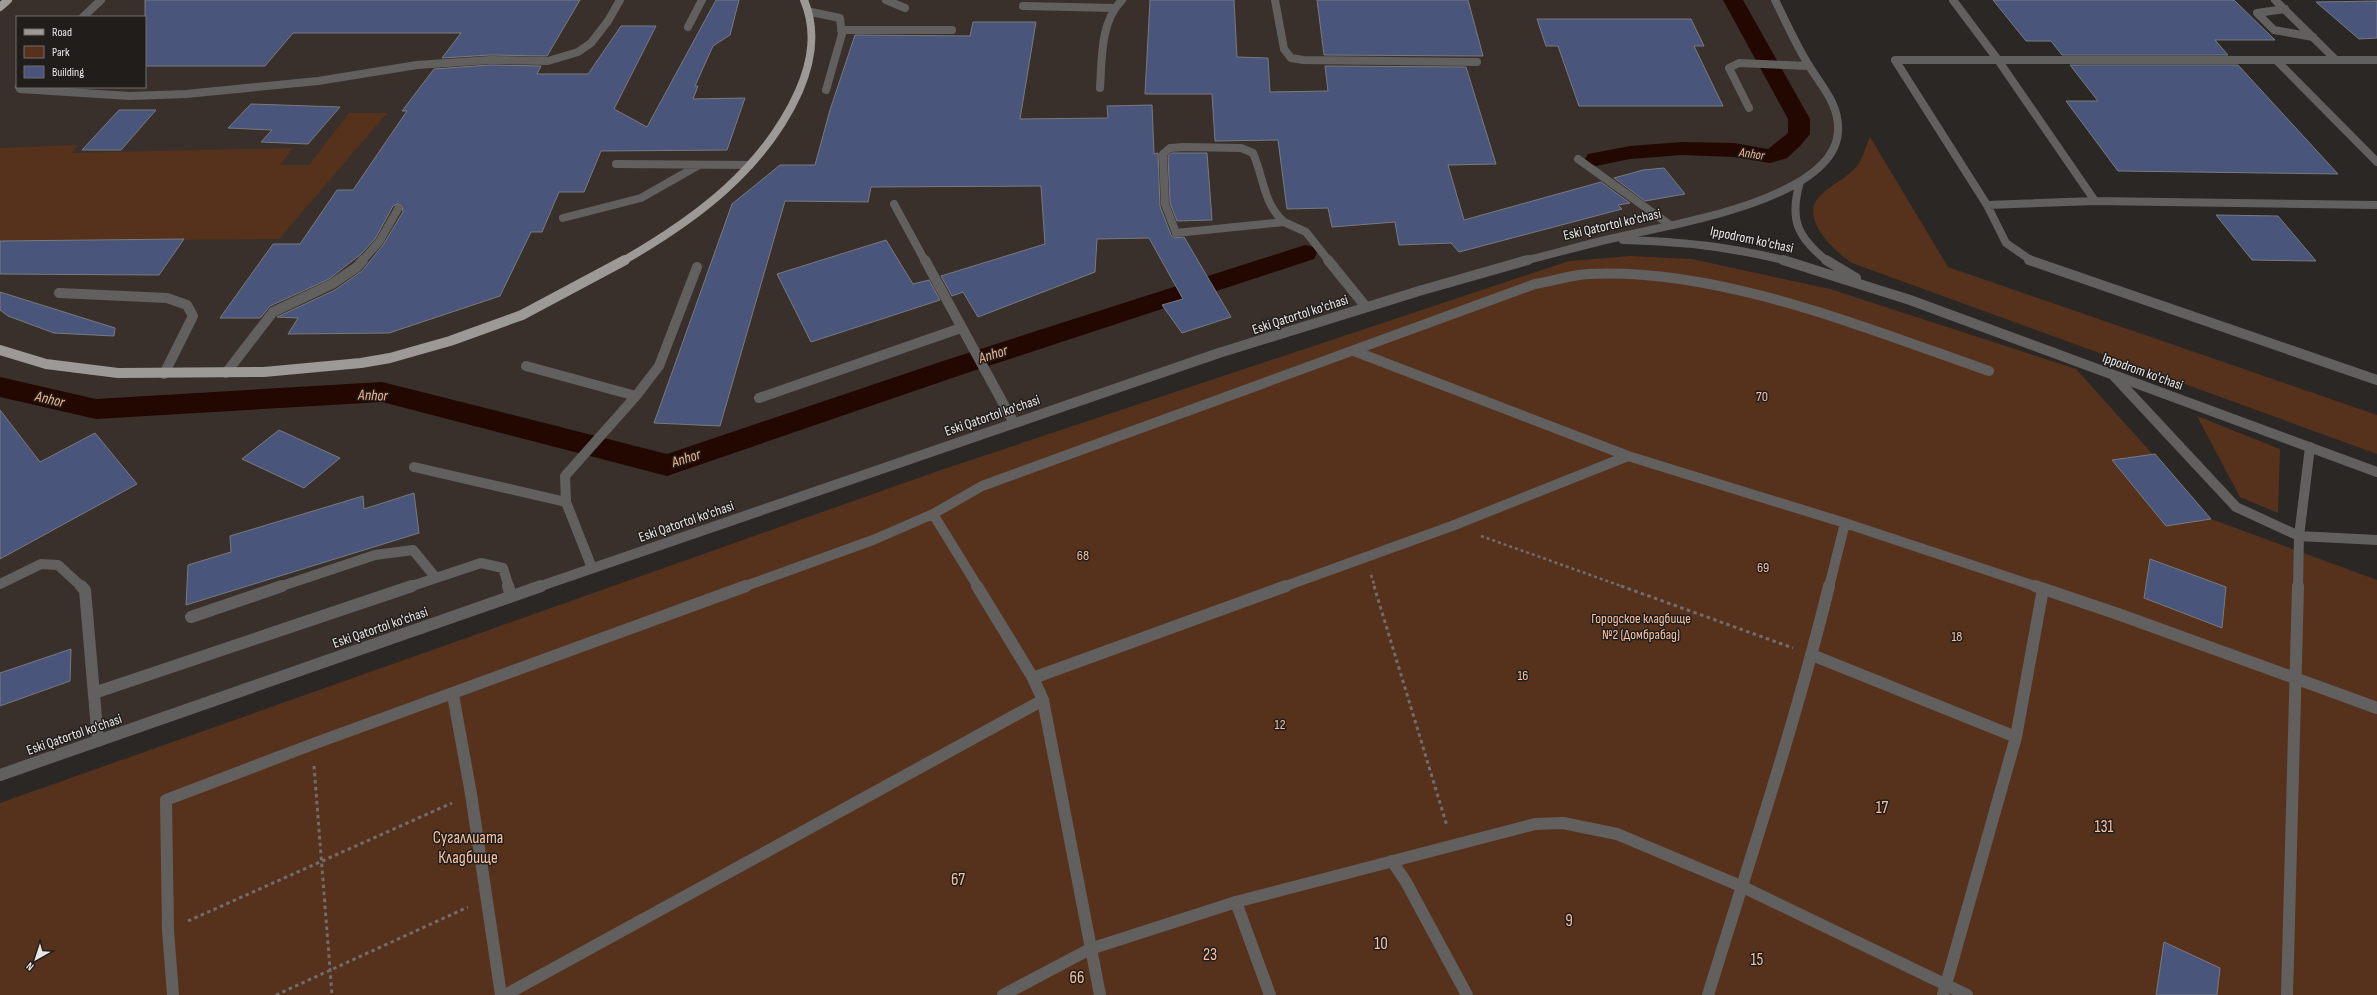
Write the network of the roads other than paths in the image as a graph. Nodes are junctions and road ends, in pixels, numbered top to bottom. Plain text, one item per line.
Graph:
1 (8, 0) edge
2 (101, 0) edge
3 (620, 0) edge
4 (702, 0) edge
5 (804, 0) edge
6 (886, 0) edge
7 (1122, 0) edge
8 (1275, 0) edge
9 (1775, 0) edge
10 (1953, 0) edge
11 (2276, 0) edge
12 (1023, 6) dead end
13 (0, 7) edge
14 (905, 8) dead end
15 (1114, 8) junction
16 (2285, 9) junction
17 (811, 12) junction
18 (84, 16) edge
19 (688, 27) dead end
20 (842, 30) junction
21 (952, 30) dead end
22 (2313, 37) junction
23 (1998, 60) junction
24 (2277, 60) junction
25 (2336, 60) junction
26 (2377, 60) edge
27 (1477, 62) dead end
28 (1809, 66) junction
29 (20, 88) edge
30 (1100, 88) dead end
31 (826, 90) dead end
32 (1749, 108) dead end
33 (1578, 160) dead end
34 (2377, 162) edge
35 (616, 164) dead end
36 (699, 165) junction
37 (750, 165) junction
38 (1800, 182) junction
39 (2095, 201) junction
40 (894, 204) dead end
41 (1987, 205) junction
42 (2377, 205) edge
43 (398, 208) dead end
44 (564, 218) dead end
45 (1284, 222) junction
46 (1670, 225) junction
47 (1595, 242) junction
48 (697, 267) dead end
49 (60, 293) dead end
50 (1898, 297) junction
51 (1366, 307) junction
52 (962, 328) junction
53 (0, 350) edge
54 (1354, 351) junction
55 (526, 366) dead end
56 (1989, 371) dead end
57 (164, 374) junction
58 (226, 374) junction
59 (2113, 374) junction
60 (2377, 380) edge
61 (636, 396) junction
62 (759, 398) dead end
63 (1014, 423) junction
64 (2310, 447) junction
65 (1628, 456) junction
66 (414, 467) dead end
67 (2377, 472) edge
68 (566, 502) junction
69 (933, 514) junction
70 (1845, 522) junction
71 (2299, 536) junction
72 (2377, 540) edge
73 (592, 568) junction
74 (436, 578) junction
75 (0, 584) edge
76 (2043, 589) junction
77 (511, 596) junction
78 (191, 617) dead end
79 (1812, 655) junction
80 (1033, 678) junction
81 (2295, 678) junction
82 (94, 693) junction
83 (452, 695) junction
84 (1043, 700) junction
85 (2377, 708) edge
86 (2016, 737) junction
87 (98, 741) junction
88 (0, 775) edge
89 (1392, 861) junction
90 (1743, 886) junction
91 (1236, 902) junction
92 (1090, 949) junction
93 (1944, 990) edge
94 (173, 995) edge
95 (501, 995) edge
96 (505, 995) edge
97 (1003, 995) edge
98 (1100, 995) edge
99 (1270, 995) edge
100 (1468, 995) edge
101 (1708, 995) edge
102 (1967, 995) edge
103 (2287, 995) edge

1 - 13 main road
2 - 18 street
3 - 29 street
4 - 19 street
5 - 17 main road
6 - 14 street
7 - 15 street
8 - 27 street
9 - 28 street, Eski Qatortol ko'chasi
10 - 23 street
11 - 16 street
12 - 15 street
15 - 30 street
16 - 22 street
16 - 22 street
17 - 20 street
17 - 37 main road
20 - 21 street
20 - 31 street
22 - 25 street
23 - 24 street
23 - 39 street
23 - 41 street
24 - 25 street
24 - 34 street
25 - 26 street
28 - 32 street
28 - 38 street, Eski Qatortol ko'chasi
33 - 46 street
35 - 36 street
36 - 37 street
36 - 44 street
37 - 58 main road
38 - 46 street, Eski Qatortol ko'chasi
38 - 50 street, Ippodrom ko'chasi
39 - 41 street
39 - 42 street
40 - 52 street
41 - 60 street
43 - 58 street
45 - 45 street
45 - 51 street
46 - 47 street, Eski Qatortol ko'chasi
47 - 50 street, Ippodrom ko'chasi
47 - 51 street, Eski Qatortol ko'chasi
48 - 61 street
49 - 57 street
50 - 59 street, Ippodrom ko'chasi
51 - 63 street, Eski Qatortol ko'chasi
52 - 62 street
52 - 63 street
53 - 57 main road
54 - 56 street
54 - 65 street
54 - 69 street
55 - 61 street
57 - 58 main road
59 - 64 street, Ippodrom ko'chasi
59 - 71 street
61 - 68 street
63 - 73 street, Eski Qatortol ko'chasi
64 - 67 street, Ippodrom ko'chasi
64 - 71 street
65 - 70 street
65 - 80 street
66 - 68 street
68 - 73 street
69 - 80 street
69 - 83 street
70 - 76 street
70 - 79 street
71 - 72 street
71 - 81 street
73 - 77 street, Eski Qatortol ko'chasi
74 - 77 street
74 - 78 street
74 - 82 street
75 - 82 street
76 - 81 street
76 - 86 street
77 - 87 street, Eski Qatortol ko'chasi
79 - 86 street
79 - 90 street
80 - 84 street
81 - 85 street
81 - 103 street
82 - 87 street
83 - 94 street
83 - 95 street
84 - 92 street
84 - 96 street
86 - 93 street
87 - 88 street, Eski Qatortol ko'chasi
89 - 90 street
89 - 91 street
89 - 100 street
90 - 93 street
90 - 101 street
91 - 92 street
91 - 99 street
92 - 97 street
92 - 98 street
93 - 102 street

